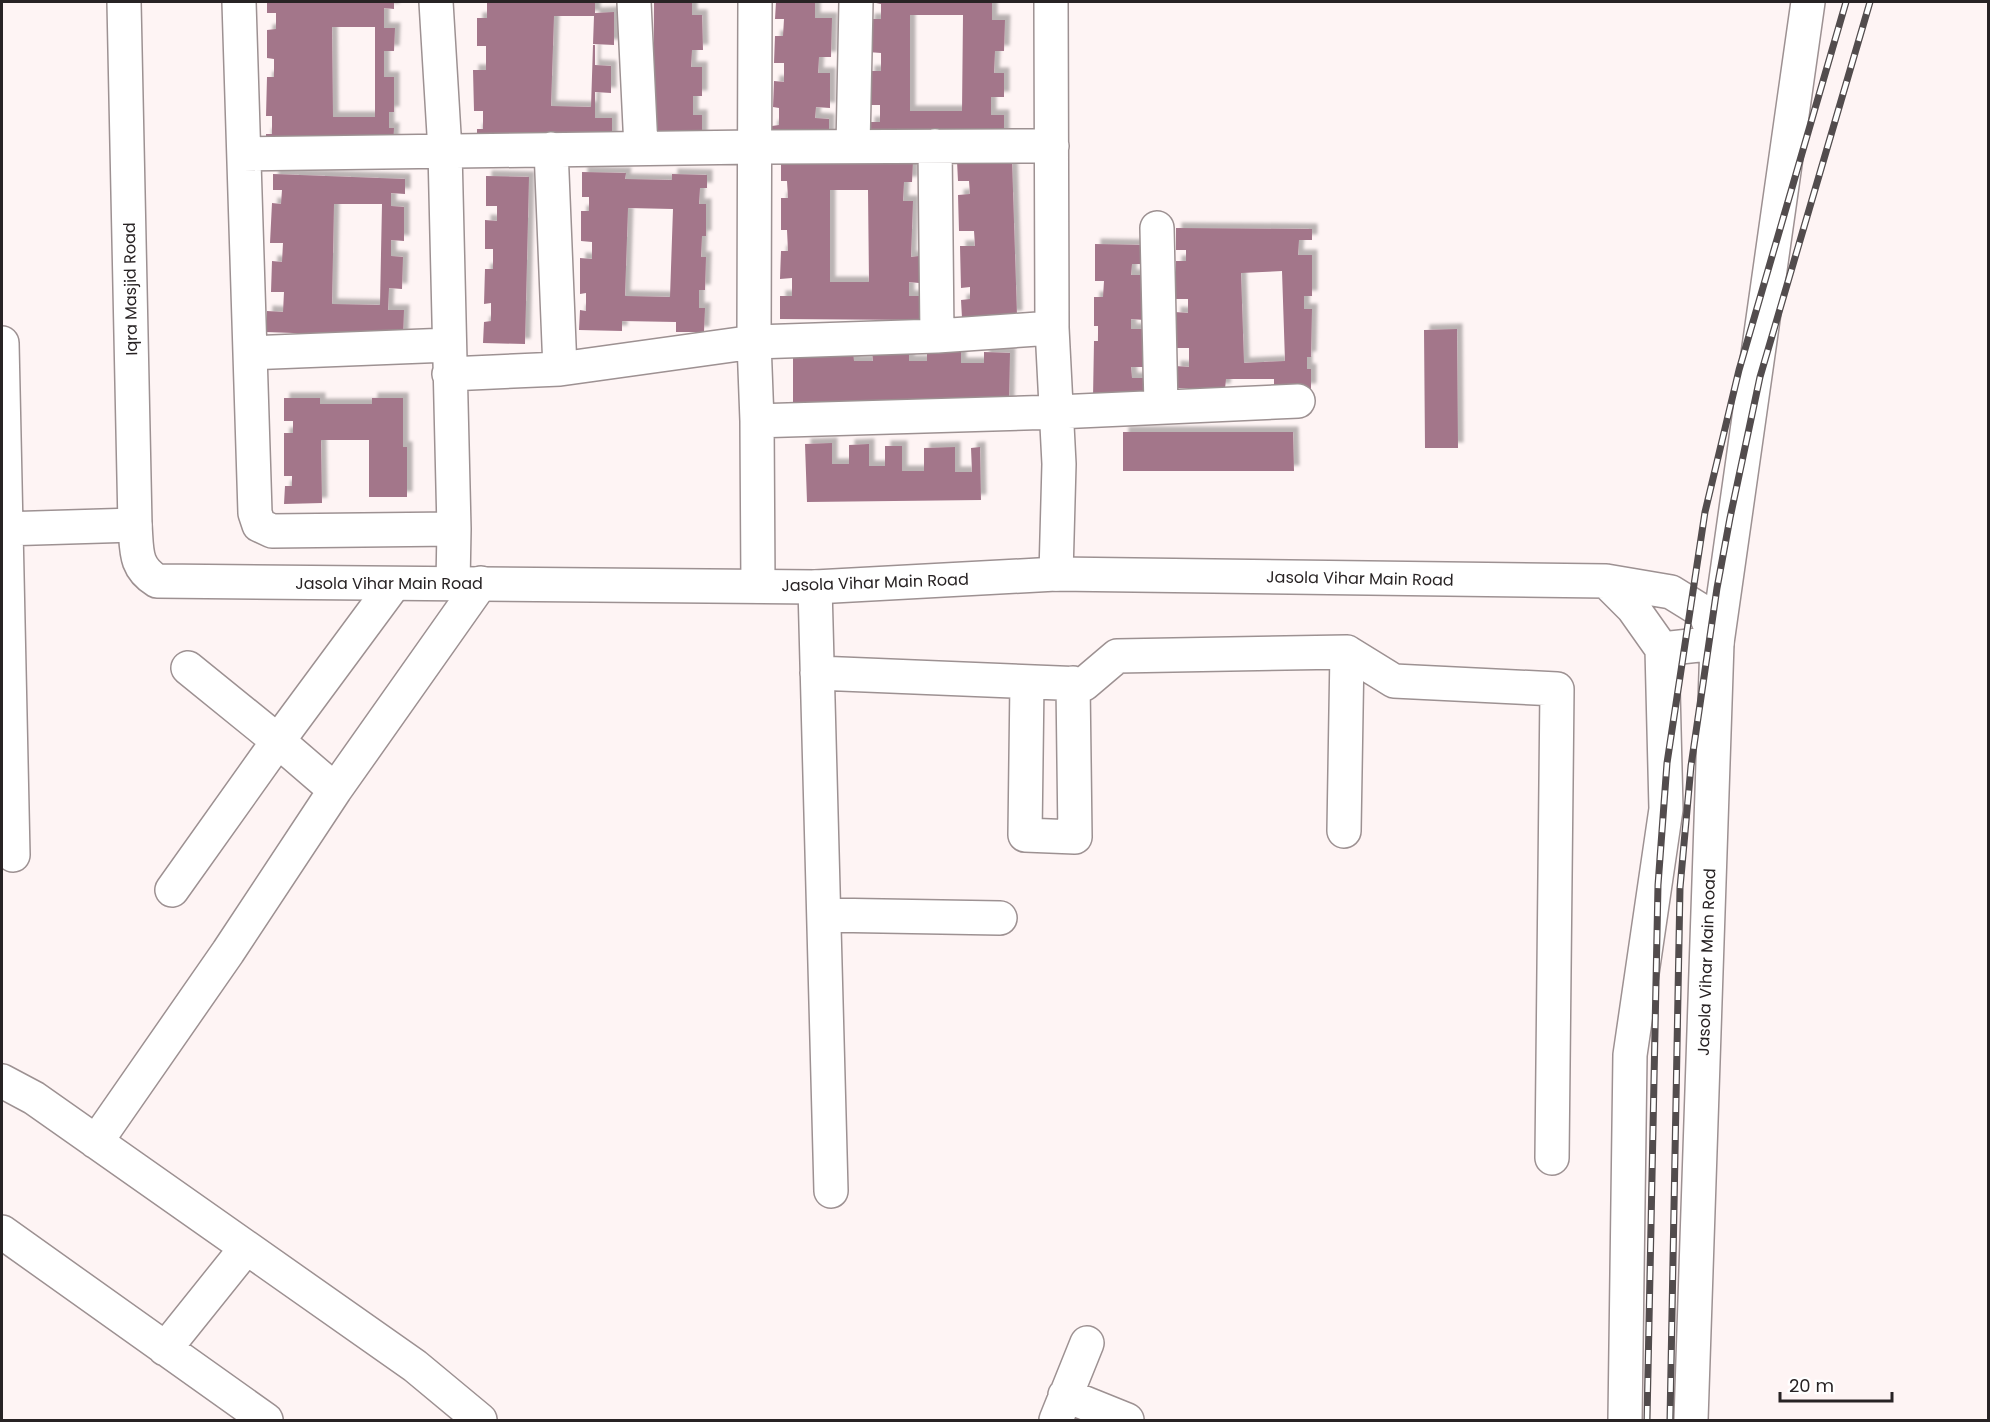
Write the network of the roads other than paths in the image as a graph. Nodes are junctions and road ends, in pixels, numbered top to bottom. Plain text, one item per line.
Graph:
1 (124, 2) edge
2 (238, 2) edge
3 (436, 2) edge
4 (634, 2) edge
5 (755, 2) edge
6 (856, 2) edge
7 (1051, 2) edge
8 (1808, 2) edge
9 (853, 146) junction
10 (935, 146) junction
11 (1052, 146) junction
12 (754, 147) junction
13 (642, 148) junction
14 (552, 149) junction
15 (445, 151) junction
16 (244, 154) junction
17 (1157, 228) dead end
18 (1052, 327) junction
19 (937, 336) junction
20 (754, 342) junction
21 (2, 344) edge
22 (250, 353) junction
23 (449, 359) junction
24 (560, 369) junction
25 (1298, 401) dead end
26 (1161, 407) junction
27 (1057, 412) junction
28 (757, 421) junction
29 (135, 525) junction
30 (3, 529) edge
31 (454, 529) junction
32 (145, 574) joint
33 (1056, 574) junction
34 (1606, 580) junction
35 (394, 584) junction
36 (467, 584) junction
37 (758, 586) junction
38 (815, 587) junction
39 (1718, 644) junction
40 (1662, 649) junction
41 (1347, 652) junction
42 (188, 668) dead end
43 (817, 673) junction
44 (1027, 682) junction
45 (1073, 683) junction
46 (278, 741) junction
47 (335, 790) junction
48 (1344, 831) dead end
49 (13, 855) dead end
50 (172, 890) dead end
51 (824, 915) junction
52 (1000, 918) dead end
53 (2, 1081) edge
54 (96, 1142) junction
55 (1552, 1158) dead end
56 (831, 1191) dead end
57 (2, 1232) edge
58 (246, 1248) junction
59 (1087, 1343) dead end
60 (165, 1349) junction
61 (1060, 1408) edge
62 (266, 1420) edge
63 (480, 1420) edge
64 (1127, 1420) edge
65 (1625, 1420) edge
66 (1691, 1420) edge

1 - 29 street, Iqra Masjid Road
2 - 16 street
3 - 15 street
4 - 13 street
5 - 12 street
6 - 9 street
7 - 11 street
8 - 39 street
9 - 10 street
9 - 12 street
10 - 11 street
10 - 19 street
11 - 18 street
12 - 13 street
12 - 20 street
13 - 14 street
14 - 15 street
14 - 24 street
15 - 16 street
15 - 23 street
16 - 22 street
17 - 26 street
18 - 19 street
18 - 27 street
19 - 20 street
20 - 24 street
20 - 28 street
21 - 30 street
22 - 23 street
22 - 31 street
23 - 24 street
23 - 31 street
25 - 26 street
26 - 27 street
27 - 28 street
27 - 33 street
28 - 37 street
29 - 30 street
29 - 32 street, Iqra Masjid Road
30 - 49 street
31 - 36 street
32 - 35 street, Jasola Vihar Main Road
33 - 34 street, Jasola Vihar Main Road
33 - 38 street, Jasola Vihar Main Road
34 - 39 street, Jasola Vihar Main Road
34 - 40 street
35 - 36 street, Jasola Vihar Main Road
35 - 46 street
36 - 37 street, Jasola Vihar Main Road
36 - 47 street
37 - 38 street, Jasola Vihar Main Road
38 - 43 street
39 - 40 street
39 - 66 street, Jasola Vihar Main Road
40 - 65 street
41 - 45 street
41 - 48 street
41 - 55 street
42 - 46 street
43 - 44 street
43 - 51 street
44 - 45 street
44 - 45 street
46 - 47 street
46 - 50 street
47 - 54 street
51 - 52 street
51 - 56 street
53 - 54 street
54 - 58 street
57 - 60 street
58 - 60 street
58 - 63 street
59 - 61 street
60 - 62 street
61 - 64 street

